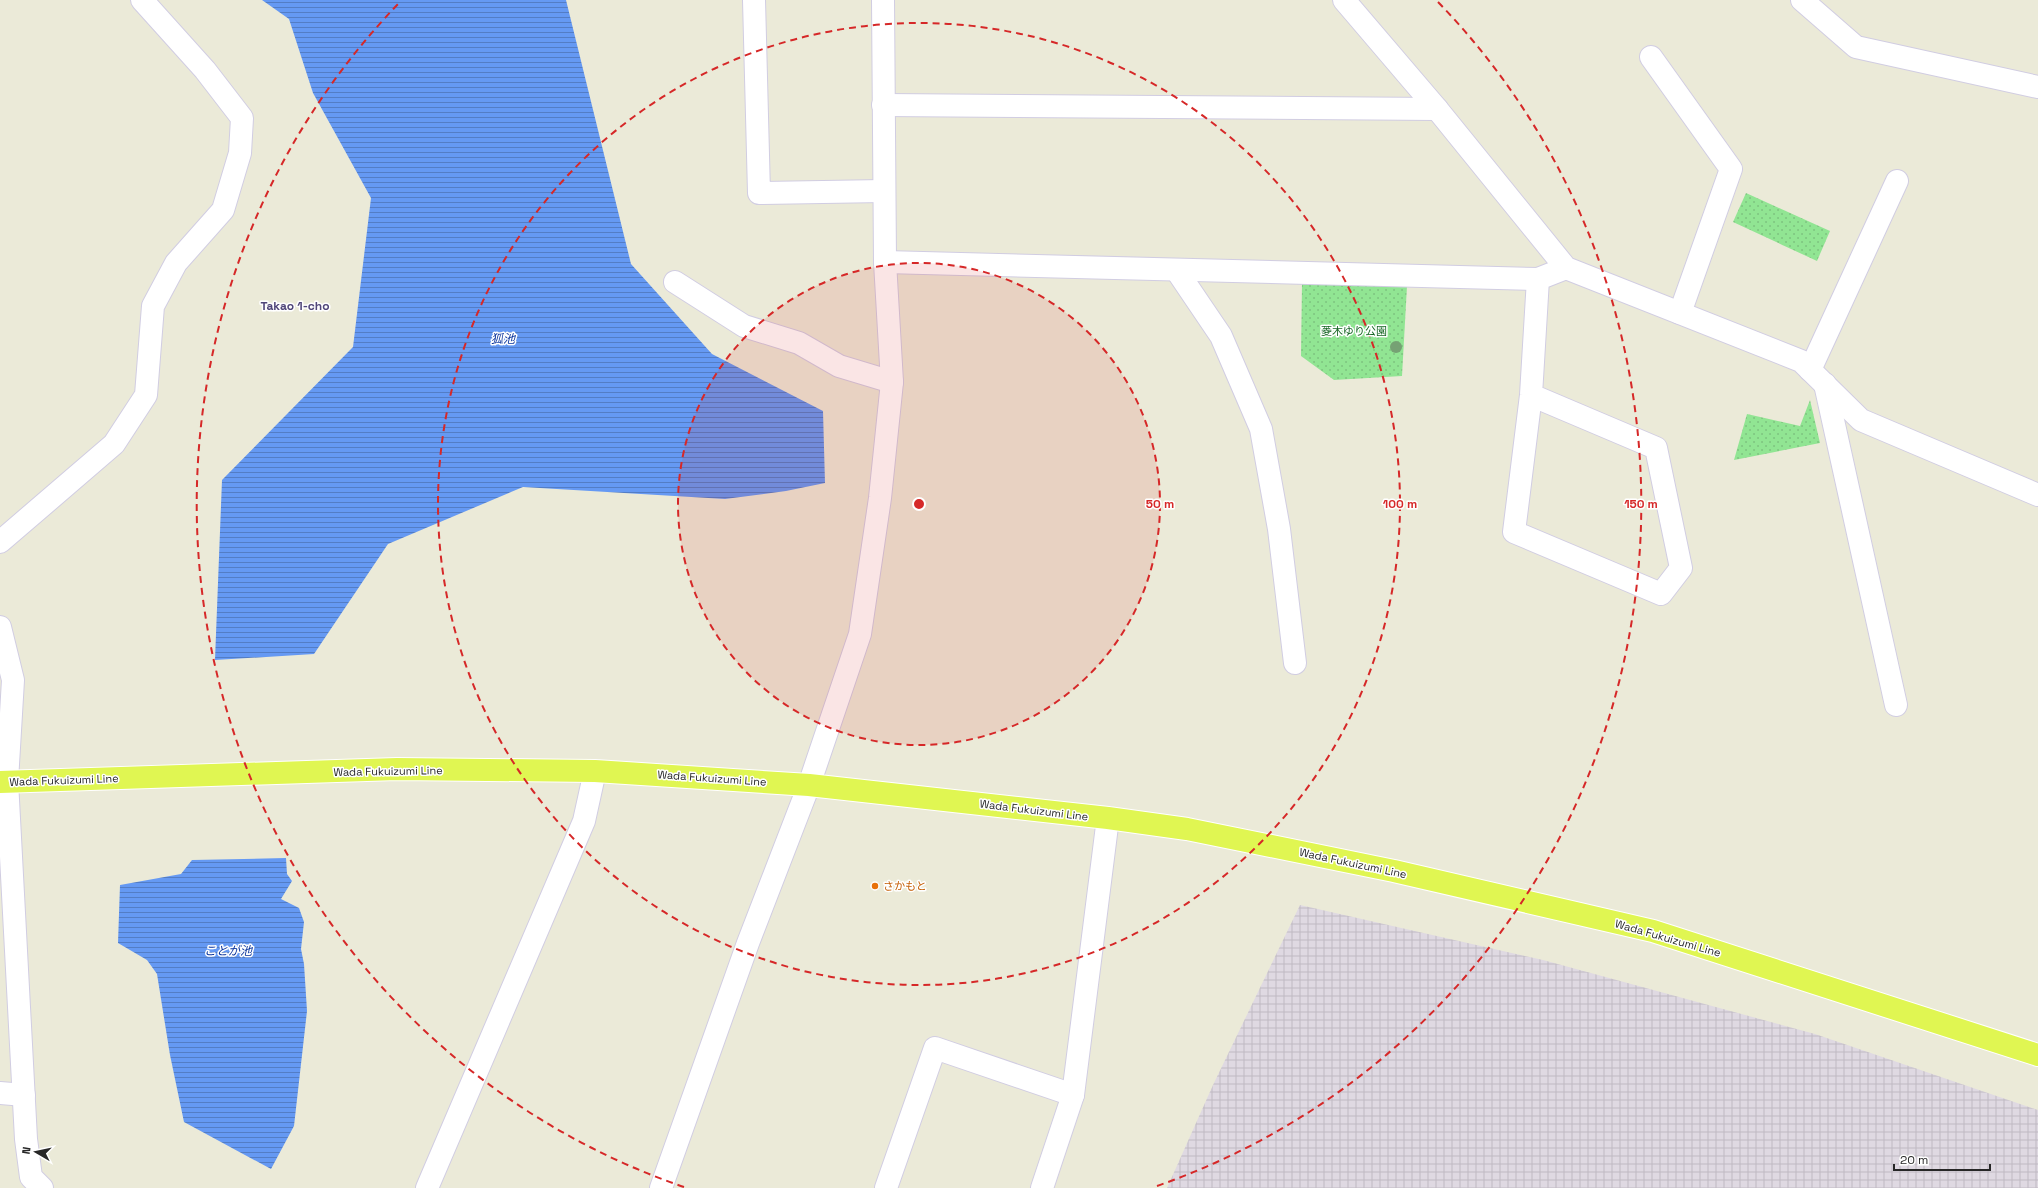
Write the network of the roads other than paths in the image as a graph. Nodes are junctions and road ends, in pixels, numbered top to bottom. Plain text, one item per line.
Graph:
1 (142, 0) edge
2 (754, 0) edge
3 (883, 0) edge
4 (1344, 0) edge
5 (1802, 0) edge
6 (1651, 57) dead end
7 (2038, 87) edge
8 (883, 105) junction
9 (1437, 110) junction
10 (1897, 181) dead end
11 (884, 191) junction
12 (885, 262) junction
13 (1566, 268) junction
14 (1177, 271) junction
15 (1538, 279) junction
16 (675, 282) dead end
17 (1680, 313) junction
18 (1818, 377) junction
19 (892, 382) junction
20 (1531, 395) junction
21 (2038, 495) edge
22 (0, 542) edge
23 (0, 627) edge
24 (1295, 663) dead end
25 (1896, 706) dead end
26 (595, 771) junction
27 (3, 782) edge
28 (809, 784) junction
29 (1108, 818) junction
30 (2038, 1055) edge
31 (0, 1093) edge
32 (24, 1095) junction
33 (1073, 1095) junction
34 (32, 1184) edge
35 (427, 1188) edge
36 (661, 1188) edge
37 (886, 1188) edge
38 (1042, 1188) edge

1 - 22 street
2 - 11 street
3 - 8 street
4 - 9 street
5 - 7 street
6 - 17 street
8 - 9 street
8 - 11 street
9 - 13 street
10 - 18 street
11 - 12 street
12 - 14 street
12 - 19 street
13 - 15 street
13 - 17 street
14 - 15 street
14 - 24 street
15 - 20 street
16 - 19 street
17 - 18 street
18 - 21 street
18 - 25 street
19 - 28 street
20 - 20 street
23 - 27 street
26 - 27 main road, Wada Fukuizumi Line
26 - 28 main road, Wada Fukuizumi Line
26 - 35 street
27 - 32 street
28 - 29 main road, Wada Fukuizumi Line
28 - 36 street
29 - 30 main road, Wada Fukuizumi Line
29 - 33 street
31 - 32 street
32 - 34 street
33 - 37 street
33 - 38 street

